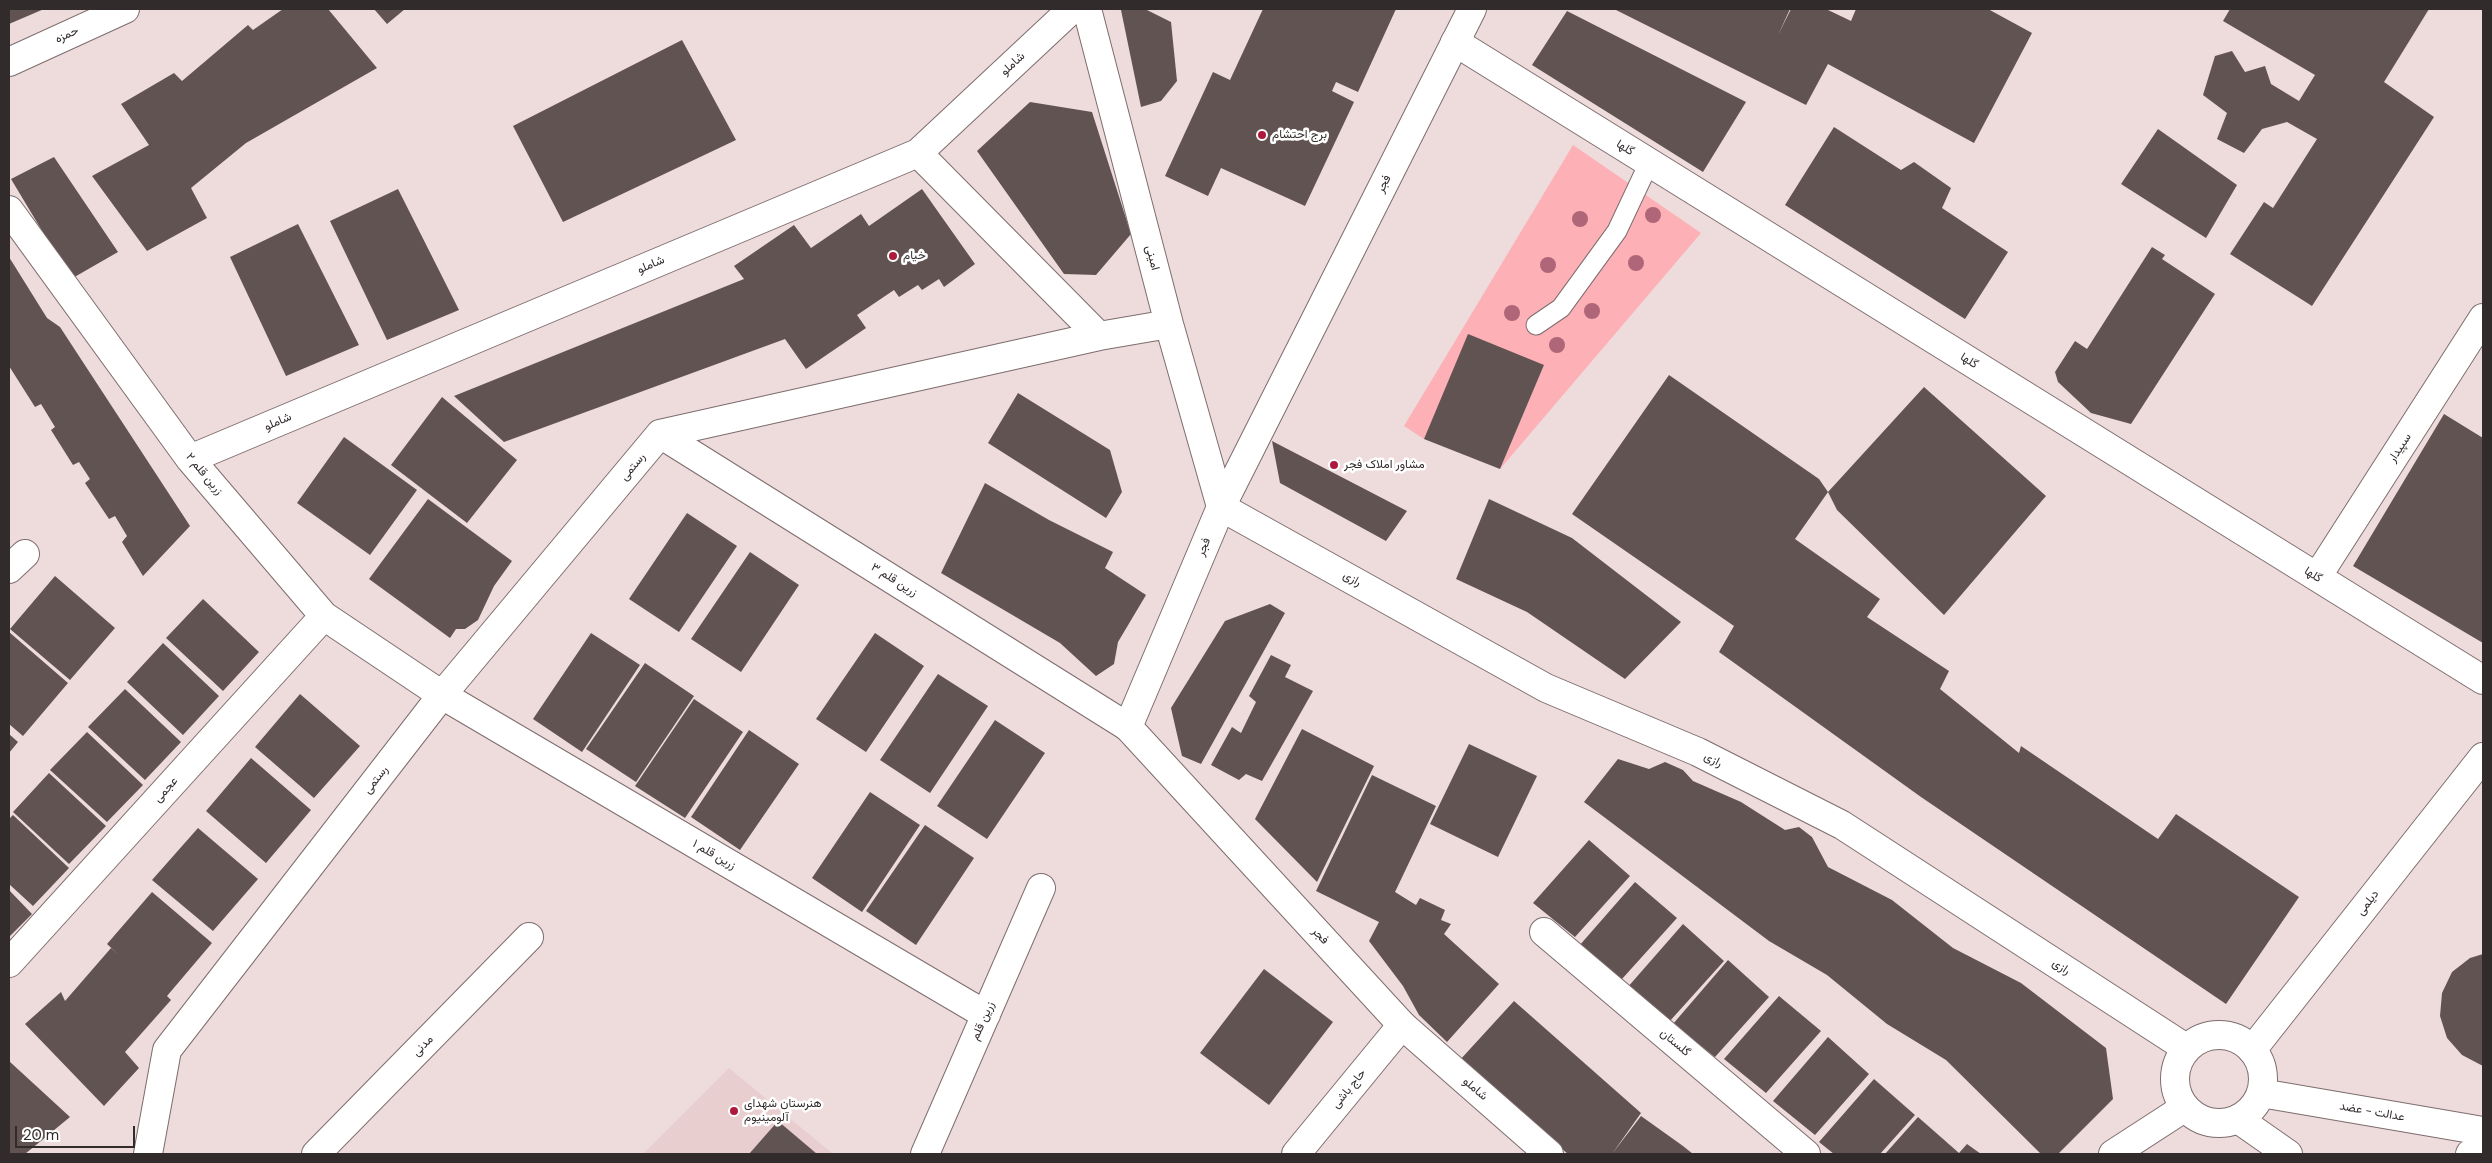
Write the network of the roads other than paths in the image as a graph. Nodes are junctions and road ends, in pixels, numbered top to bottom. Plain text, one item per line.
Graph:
1 (125, 9) edge
2 (1072, 9) edge
3 (1087, 9) edge
4 (1472, 9) edge
5 (1455, 42) junction
6 (9, 62) edge
7 (918, 153) junction
8 (1649, 163) junction
9 (9, 210) edge
10 (2483, 318) edge
11 (1169, 324) junction
12 (1536, 325) dead end
13 (1099, 336) junction
14 (660, 434) junction
15 (190, 459) junction
16 (1221, 507) junction
17 (2317, 577) junction
18 (324, 616) junction
19 (2483, 680) edge
20 (442, 695) junction
21 (1128, 726) junction
22 (2480, 766) edge
23 (1041, 888) dead end
24 (1544, 932) dead end
25 (529, 937) dead end
26 (9, 963) edge
27 (986, 1015) junction
28 (1402, 1025) junction
29 (2186, 1048) junction
30 (2252, 1050) junction
31 (2261, 1093) junction
32 (2184, 1108) junction
33 (2238, 1119) junction
34 (2483, 1131) edge
35 (2483, 1150) edge
36 (148, 1154) edge
37 (316, 1154) edge
38 (925, 1154) edge
39 (1296, 1154) edge
40 (1549, 1154) edge
41 (1806, 1154) edge
42 (2113, 1154) edge
43 (2288, 1154) edge
44 (2470, 1154) edge

1 - 6 street, حمزه
2 - 7 street, شاملو
3 - 11 street, امینی
4 - 5 street, فجر
5 - 8 street, گلها
5 - 16 street, فجر
7 - 13 street
7 - 15 street, شاملو
8 - 12 lane
8 - 17 street, گلها
9 - 15 street, زرین قلم ۲
10 - 17 street, سپیدار
11 - 13 street
11 - 16 street, امینی
13 - 14 street
14 - 20 street, رستمی
14 - 21 street, زرین قلم ۳
15 - 18 street, زرین قلم ۲
16 - 21 street, فجر
16 - 29 street, رازی
17 - 19 street, گلها
18 - 20 street, زرین قلم ۲
18 - 26 street, عجمی
20 - 27 street, زرین قلم ۱
20 - 36 street, رستمی
21 - 28 street, فجر
22 - 30 street, دیلمی
23 - 27 street, زرین قلم
24 - 41 street, گلستان
25 - 37 street, مدنی
27 - 38 street, زرین قلم
28 - 39 street, حاج باشی
28 - 40 street, شاملو
29 - 30 street
29 - 32 street
30 - 31 street
31 - 33 street
31 - 34 street, عدالت - عضد
32 - 33 street
32 - 42 street
33 - 43 street
35 - 44 street

